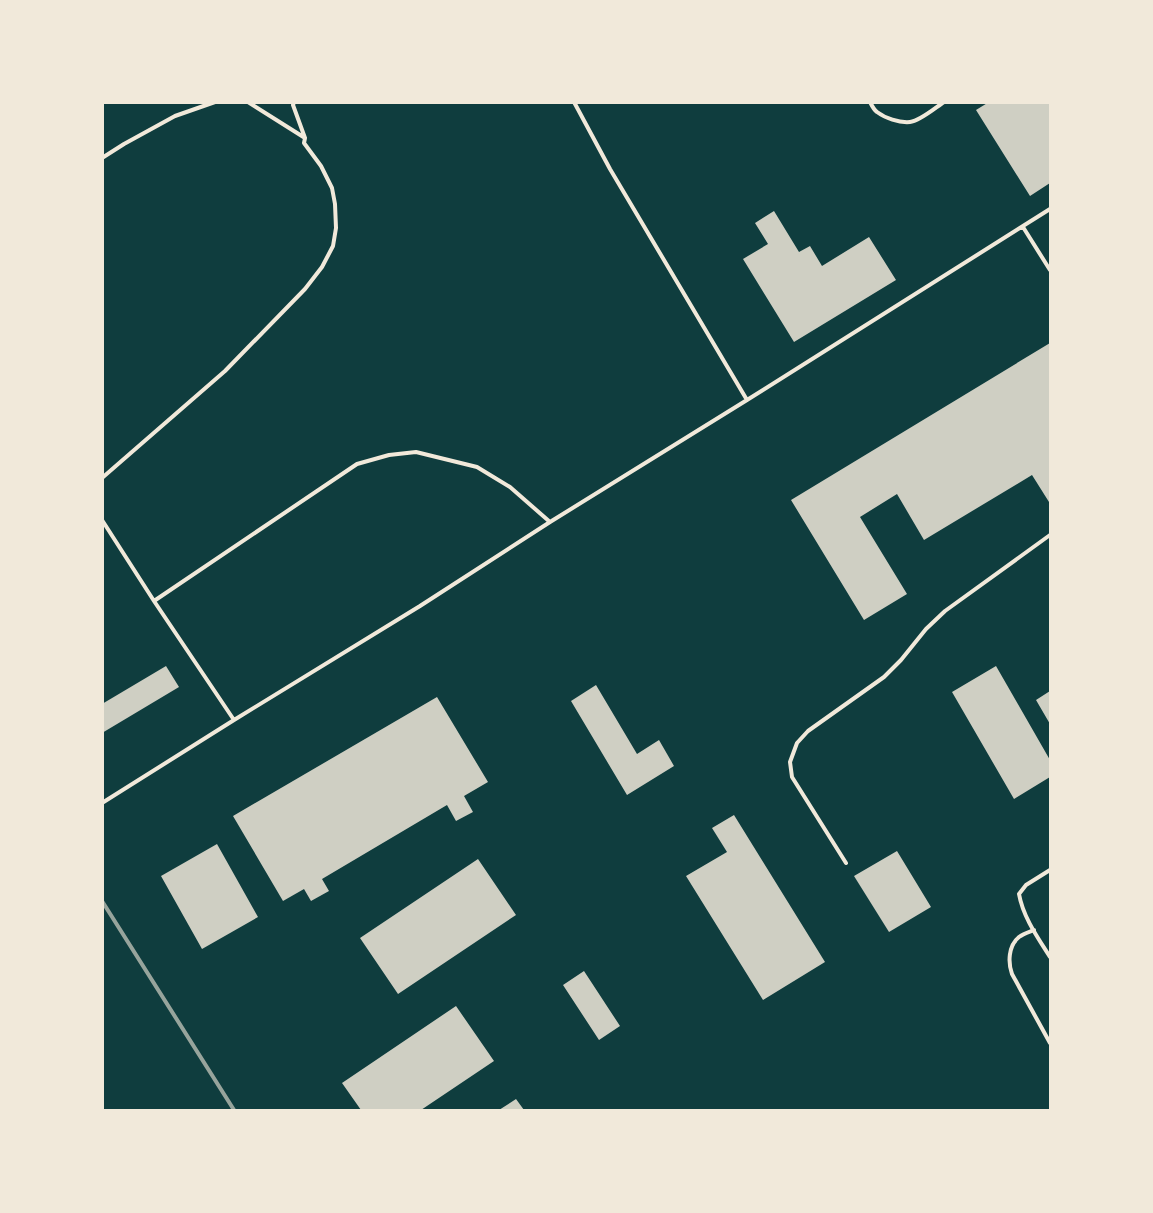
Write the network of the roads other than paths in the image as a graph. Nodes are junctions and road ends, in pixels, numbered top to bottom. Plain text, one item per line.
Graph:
1 (215, 102) edge
2 (248, 102) edge
3 (294, 102) edge
4 (574, 102) edge
5 (870, 102) edge
6 (944, 102) edge
7 (305, 138) junction
8 (102, 158) edge
9 (1050, 209) edge
10 (1023, 227) junction
11 (1050, 270) edge
12 (747, 400) junction
13 (102, 478) edge
14 (102, 520) edge
15 (550, 522) junction
16 (1050, 535) edge
17 (154, 601) junction
18 (234, 720) junction
19 (102, 803) edge
20 (846, 863) dead end
21 (1050, 870) edge
22 (1034, 930) junction
23 (1050, 957) edge
24 (1050, 1043) edge

1 - 8 lane
2 - 7 lane
3 - 7 lane
4 - 12 lane
5 - 6 lane
7 - 13 lane
9 - 10 lane
10 - 11 lane
10 - 12 lane
12 - 15 lane
14 - 17 lane
15 - 17 lane
15 - 18 lane
16 - 20 lane
17 - 18 lane
18 - 19 lane
21 - 22 lane
22 - 23 lane
22 - 24 lane

